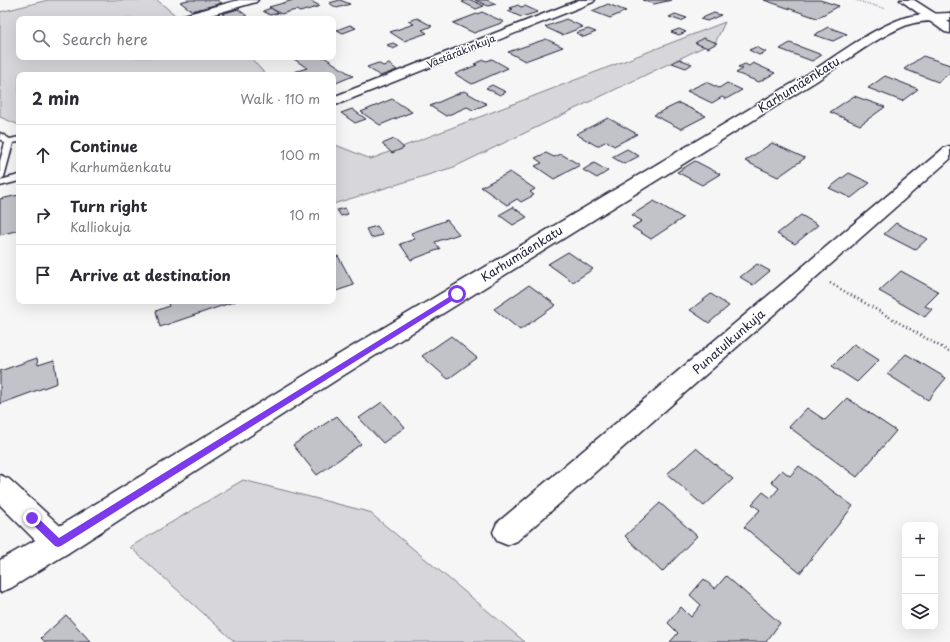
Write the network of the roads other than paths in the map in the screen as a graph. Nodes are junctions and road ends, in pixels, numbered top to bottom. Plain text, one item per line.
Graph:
1 (252, 0) edge
2 (589, 0) edge
3 (906, 0) edge
4 (195, 16) edge
5 (945, 17) edge
6 (336, 101) edge
7 (0, 135) edge
8 (16, 140) edge
9 (9, 142) junction
10 (950, 151) edge
11 (0, 176) edge
12 (16, 179) edge
13 (0, 183) edge
14 (0, 487) edge
15 (507, 532) dead end
16 (58, 543) junction
17 (0, 577) edge

1 - 4 street
2 - 6 street, Västäräkinkuja
3 - 5 street
5 - 16 street, Karhumäenkatu
7 - 9 lane
8 - 9 lane
9 - 11 lane
10 - 15 street, Punatulkunkuja
12 - 13 lane
14 - 16 street
16 - 17 street, Karhumäenkatu

